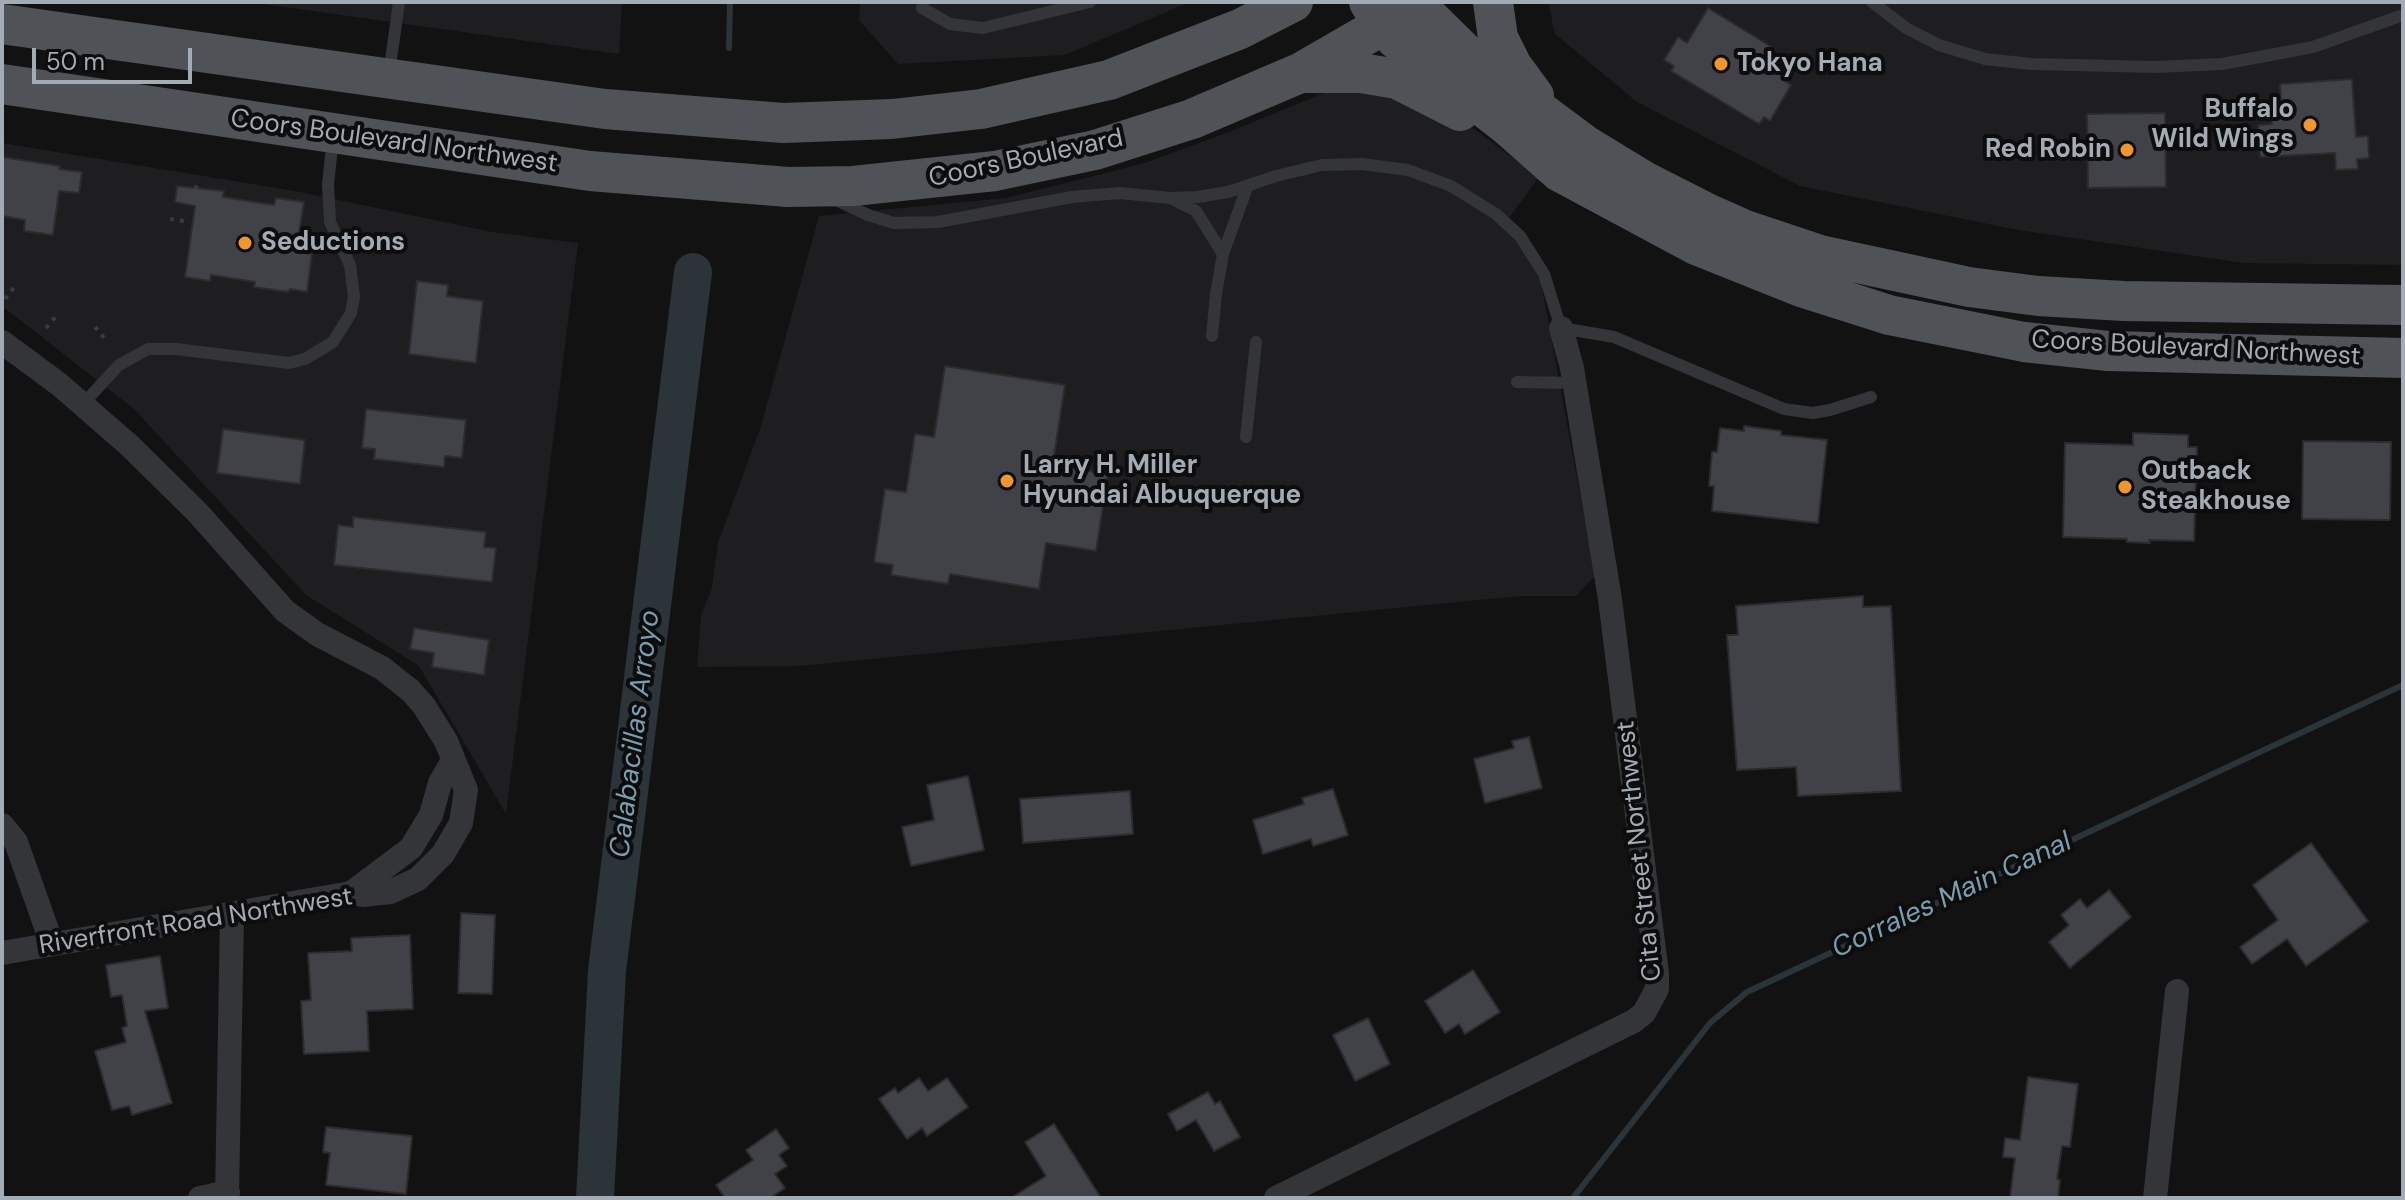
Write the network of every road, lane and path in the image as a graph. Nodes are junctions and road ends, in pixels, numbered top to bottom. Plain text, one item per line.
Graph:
1 (399, 2) edge
2 (1090, 2) edge
3 (1293, 2) edge
4 (1493, 2) edge
5 (1872, 2) edge
6 (922, 8) dead end
7 (1401, 8) edge
8 (2403, 15) edge
9 (2, 24) edge
10 (2, 37) edge
11 (341, 72) junction
12 (1300, 73) junction
13 (389, 79) junction
14 (2, 84) edge
15 (1555, 125) junction
16 (333, 133) junction
17 (1560, 172) junction
18 (1248, 185) junction
19 (803, 187) junction
20 (1170, 198) junction
21 (170, 219) dead end
22 (190, 222) dead end
23 (1223, 254) junction
24 (16, 285) dead end
25 (5, 299) dead end
26 (2403, 305) edge
27 (58, 314) dead end
28 (95, 327) dead end
29 (46, 328) dead end
30 (1561, 328) junction
31 (1212, 336) dead end
32 (106, 340) dead end
33 (2, 342) edge
34 (1256, 342) dead end
35 (2403, 358) edge
36 (1517, 382) dead end
37 (1574, 383) junction
38 (1871, 397) dead end
39 (83, 404) junction
40 (1246, 437) dead end
41 (452, 762) junction
42 (2, 825) edge
43 (351, 893) junction
44 (232, 913) junction
45 (52, 944) junction
46 (2, 953) edge
47 (2177, 991) dead end
48 (228, 1195) edge
49 (200, 1198) edge
50 (1276, 1198) edge
51 (2155, 1198) edge

1 - 13 lane
2 - 6 lane
3 - 13 main road
4 - 15 main road
5 - 8 lane
7 - 12 main road, Coors Boulevard
7 - 15 main road, Coors Boulevard Northwest
7 - 17 main road, Coors Boulevard Northwest
9 - 11 main road
10 - 11 main road
11 - 13 main road
12 - 17 main road
12 - 19 main road, Coors Boulevard
14 - 16 main road, Coors Boulevard Northwest
15 - 26 main road, Coors Boulevard Northwest
16 - 19 main road, Coors Boulevard Northwest
16 - 39 lane
17 - 35 main road, Coors Boulevard Northwest
18 - 20 lane
18 - 23 lane
18 - 30 lane
19 - 20 lane
20 - 23 lane
21 - 22 path
23 - 31 lane
24 - 25 path
27 - 29 path
28 - 32 path
30 - 37 street, Cita Street Northwest
30 - 38 lane
33 - 39 street
34 - 40 lane
36 - 37 lane
37 - 50 street, Cita Street Northwest
39 - 41 street
41 - 43 street
41 - 43 street, Riverfront Road Northwest
42 - 45 street
43 - 44 street, Riverfront Road Northwest
44 - 45 street, Riverfront Road Northwest
44 - 48 street
45 - 46 street, Riverfront Road Northwest
47 - 51 street
48 - 49 street

